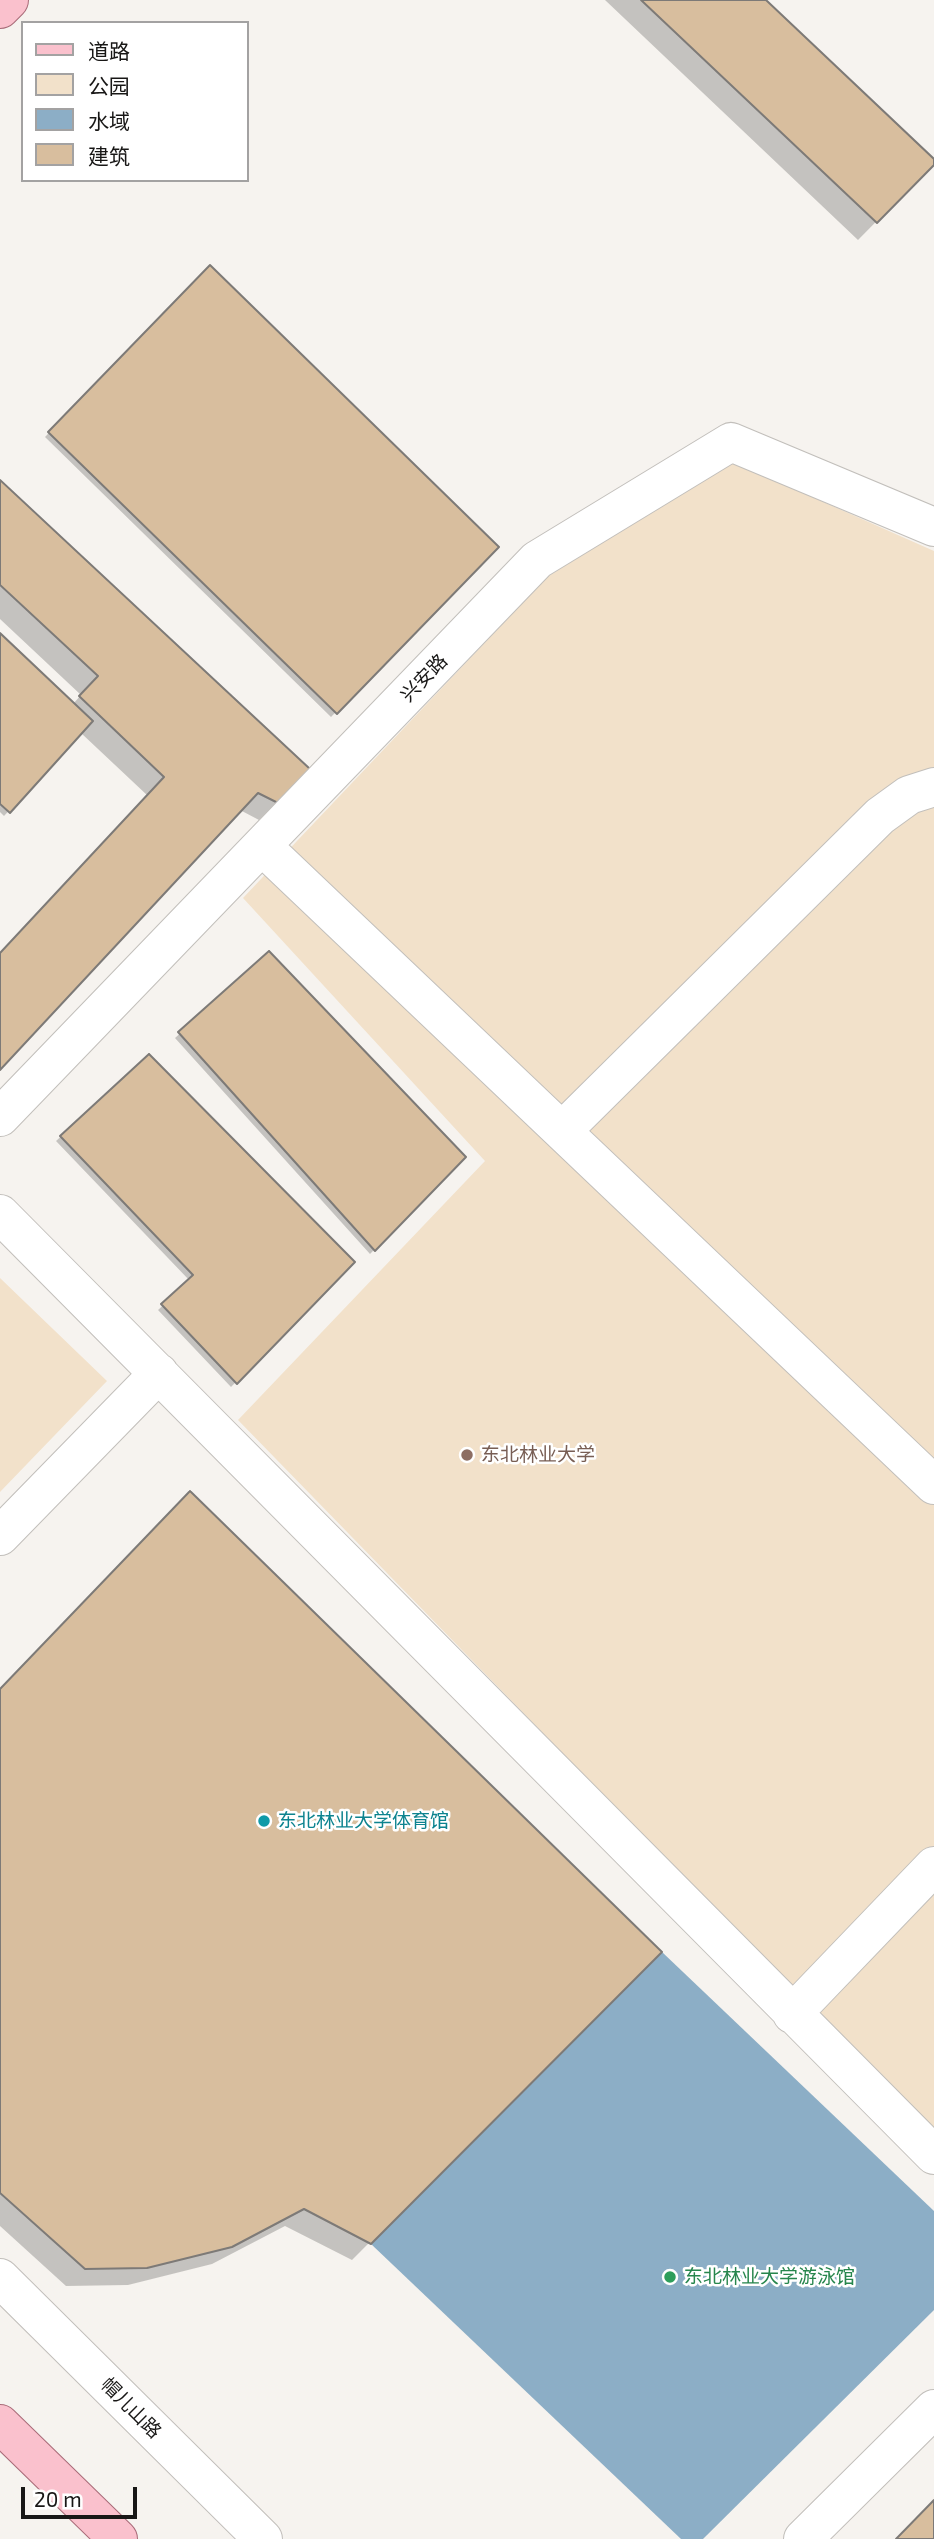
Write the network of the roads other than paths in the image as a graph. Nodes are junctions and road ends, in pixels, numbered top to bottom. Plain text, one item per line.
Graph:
1 (9, 0) edge
2 (0, 9) edge
3 (934, 527) edge
4 (934, 787) edge
5 (262, 846) junction
6 (0, 1117) edge
7 (562, 1131) junction
8 (0, 1214) edge
9 (159, 1373) junction
10 (934, 1485) edge
11 (0, 1536) edge
12 (934, 1866) edge
13 (792, 2014) junction
14 (934, 2155) edge
15 (0, 2278) edge
16 (934, 2409) edge
17 (0, 2424) edge
18 (118, 2539) edge
19 (263, 2539) edge
20 (803, 2539) edge

1 - 2 main road
3 - 5 street, 兴安路
4 - 7 street
5 - 6 street, 兴安路
5 - 7 street
7 - 10 street
8 - 9 street
9 - 11 street
9 - 13 street
12 - 13 street
13 - 14 street
15 - 19 street, 帽儿山路
16 - 20 street
17 - 18 main road

